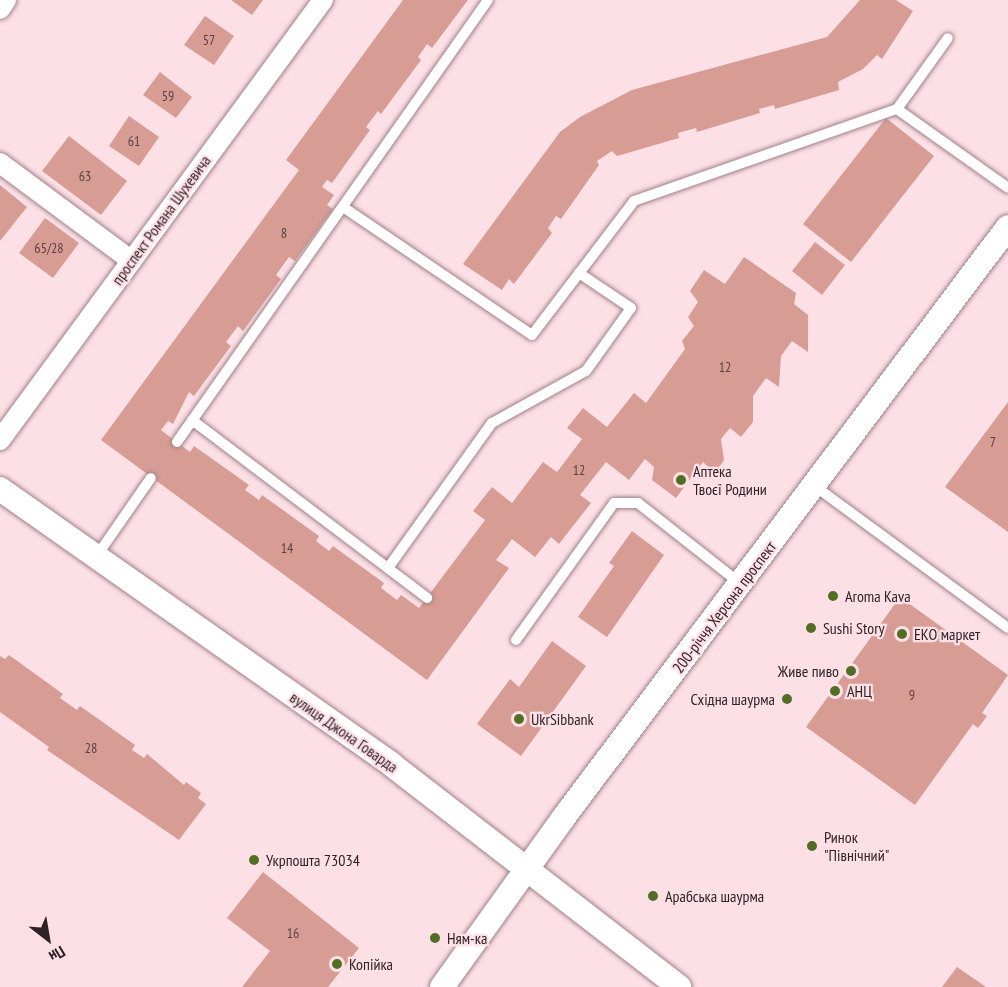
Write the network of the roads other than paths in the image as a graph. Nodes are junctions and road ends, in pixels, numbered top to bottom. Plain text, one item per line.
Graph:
1 (6, 0) edge
2 (323, 0) edge
3 (489, 0) edge
4 (0, 9) edge
5 (948, 38) dead end
6 (897, 109) junction
7 (0, 163) edge
8 (1008, 188) edge
9 (343, 207) junction
10 (1008, 227) edge
11 (132, 261) junction
12 (579, 273) junction
13 (192, 420) junction
14 (0, 440) edge
15 (177, 442) dead end
16 (152, 478) dead end
17 (816, 487) junction
18 (0, 489) edge
19 (96, 557) junction
20 (388, 568) junction
21 (742, 584) junction
22 (427, 598) dead end
23 (1008, 628) edge
24 (516, 640) dead end
25 (527, 870) junction
26 (442, 987) edge
27 (679, 987) edge

1 - 4 street
2 - 11 street, проспект Романа Шухевича
3 - 9 lane
5 - 6 lane
6 - 8 lane
6 - 12 lane
7 - 11 street
9 - 12 lane
9 - 13 lane
10 - 17 street, 200-річчя Херсона проспект
11 - 14 street, проспект Романа Шухевича
12 - 20 lane
13 - 15 lane
13 - 20 lane
16 - 19 lane
17 - 21 street, 200-річчя Херсона проспект
17 - 23 lane
18 - 19 street, вулиця Джона Говарда
19 - 25 street, вулиця Джона Говарда
20 - 22 lane
21 - 24 lane
21 - 25 street, 200-річчя Херсона проспект
25 - 26 street, 200-річчя Херсона проспект
25 - 27 street, вулиця Джона Говарда

